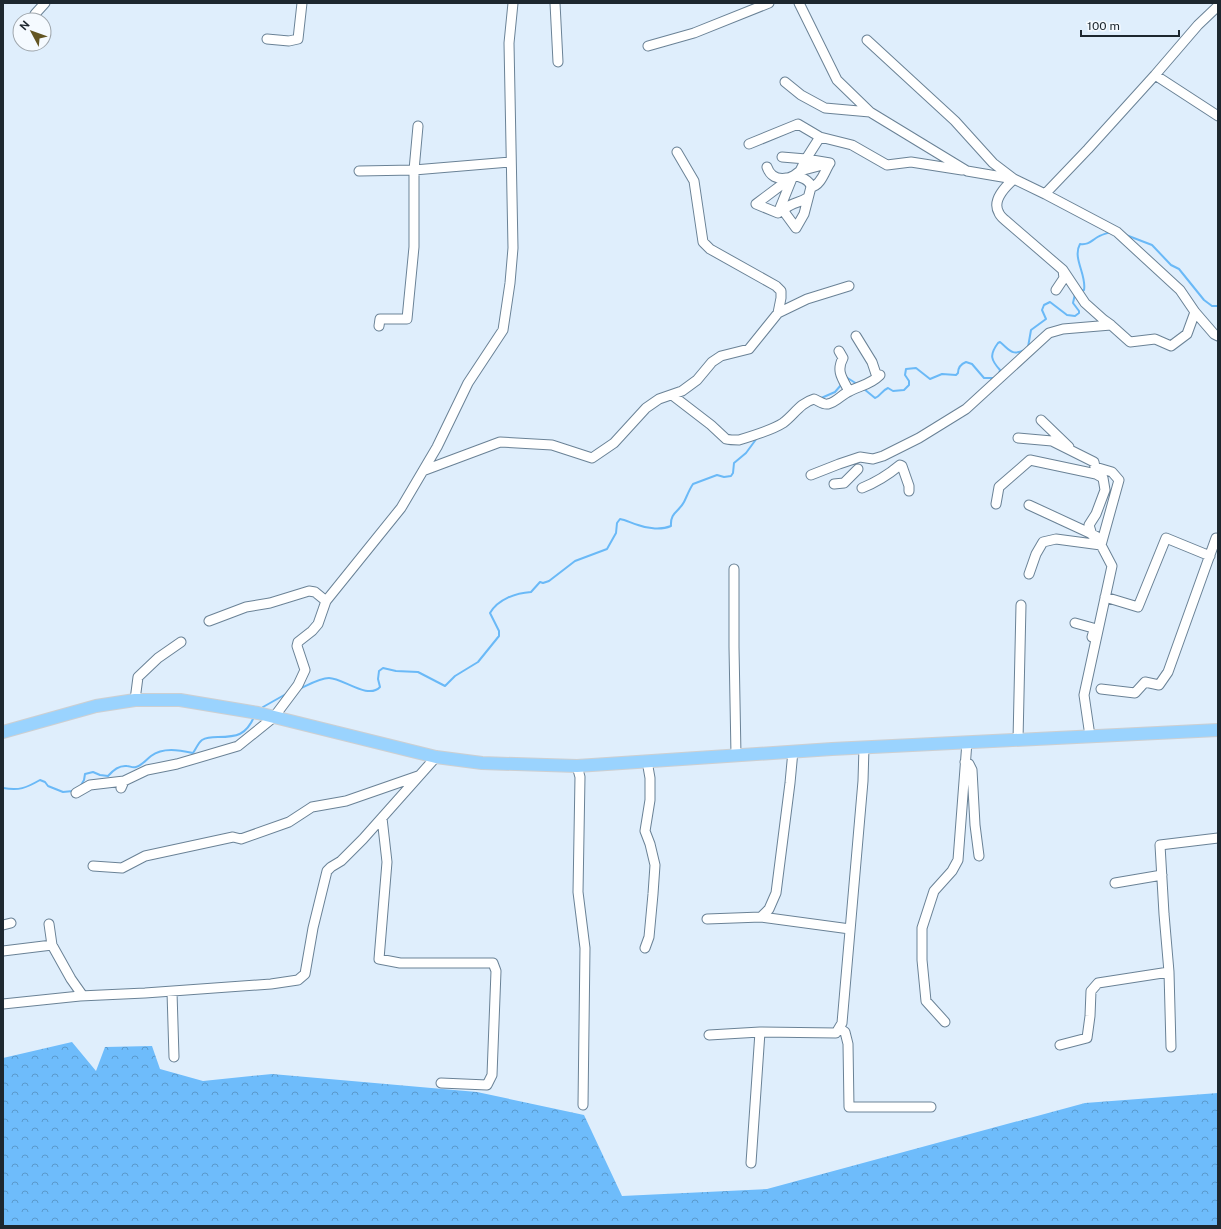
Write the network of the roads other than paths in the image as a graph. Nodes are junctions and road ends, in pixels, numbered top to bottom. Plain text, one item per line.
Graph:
1 (45, 3) edge
2 (302, 3) edge
3 (513, 3) edge
4 (555, 3) edge
5 (769, 3) edge
6 (800, 3) edge
7 (1218, 6) edge
8 (37, 12) edge
9 (266, 39) dead end
10 (867, 40) dead end
11 (648, 46) dead end
12 (558, 62) dead end
13 (1155, 75) junction
14 (785, 82) dead end
15 (870, 112) junction
16 (1218, 116) edge
17 (418, 126) dead end
18 (820, 137) junction
19 (749, 144) dead end
20 (677, 152) dead end
21 (782, 157) dead end
22 (806, 159) junction
23 (511, 162) junction
24 (830, 163) junction
25 (767, 167) dead end
26 (414, 170) junction
27 (359, 171) dead end
28 (968, 171) junction
29 (797, 173) junction
30 (1014, 179) junction
31 (811, 187) junction
32 (1045, 194) junction
33 (807, 198) dead end
34 (1063, 270) junction
35 (849, 286) dead end
36 (1056, 290) dead end
37 (1195, 312) junction
38 (778, 313) junction
39 (1111, 325) junction
40 (380, 326) dead end
41 (856, 336) dead end
42 (1218, 336) edge
43 (839, 351) dead end
44 (849, 391) junction
45 (672, 395) junction
46 (1041, 420) dead end
47 (1018, 438) dead end
48 (1075, 454) junction
49 (858, 469) dead end
50 (425, 470) junction
51 (811, 475) dead end
52 (834, 484) dead end
53 (862, 488) dead end
54 (909, 491) dead end
55 (996, 504) dead end
56 (1029, 505) dead end
57 (1092, 535) junction
58 (1216, 538) dead end
59 (1102, 542) junction
60 (1210, 556) junction
61 (734, 569) dead end
62 (1029, 574) dead end
63 (1105, 597) junction
64 (326, 601) junction
65 (1021, 605) dead end
66 (209, 621) dead end
67 (1075, 623) dead end
68 (180, 642) dead end
69 (1086, 686) junction
70 (1101, 689) dead end
71 (135, 700) junction
72 (274, 717) junction
73 (1218, 730) edge
74 (3, 732) edge
75 (1090, 736) junction
76 (1018, 740) junction
77 (967, 742) junction
78 (864, 747) junction
79 (793, 751) junction
80 (736, 755) junction
81 (436, 757) junction
82 (647, 761) junction
83 (965, 762) junction
84 (577, 766) junction
85 (420, 776) junction
86 (76, 793) dead end
87 (382, 818) junction
88 (1218, 838) edge
89 (979, 856) dead end
90 (93, 866) dead end
91 (1162, 875) junction
92 (1115, 882) dead end
93 (761, 917) junction
94 (707, 919) dead end
95 (49, 924) dead end
96 (850, 929) junction
97 (52, 945) junction
98 (645, 948) dead end
99 (3, 951) edge
100 (1169, 972) junction
101 (172, 992) junction
102 (83, 996) junction
103 (3, 1004) edge
104 (945, 1022) dead end
105 (839, 1028) junction
106 (760, 1032) junction
107 (709, 1035) dead end
108 (1060, 1045) dead end
109 (1171, 1047) dead end
110 (174, 1057) dead end
111 (441, 1083) dead end
112 (583, 1105) dead end
113 (931, 1107) dead end
114 (751, 1163) dead end

1 - 8 street
2 - 9 street
3 - 23 street
4 - 12 street
5 - 11 street
6 - 15 street
7 - 13 street
10 - 30 street
13 - 16 street
13 - 32 street
14 - 15 street
15 - 28 street
17 - 26 street
18 - 19 street
18 - 22 street
18 - 28 street
20 - 38 street
21 - 22 street
22 - 24 street
22 - 29 street
23 - 26 street
23 - 50 street
24 - 29 street
24 - 31 street
25 - 29 street
26 - 27 street
26 - 40 street
28 - 30 street
29 - 31 street
30 - 32 street
30 - 34 street
31 - 33 street
32 - 37 street
34 - 36 street
34 - 39 street
35 - 38 street
37 - 39 street
37 - 42 street
38 - 45 street
39 - 51 street
41 - 44 street
43 - 44 street
44 - 45 street
45 - 50 street
46 - 48 street
47 - 48 street
48 - 59 street
49 - 52 street
50 - 64 street
53 - 54 street
55 - 57 street
56 - 57 street
57 - 59 street
58 - 60 street
59 - 62 street
59 - 63 street
60 - 63 street
60 - 70 street
61 - 80 street
63 - 69 street
64 - 66 street
64 - 72 street
65 - 76 street
67 - 69 street
68 - 71 street
69 - 75 street
71 - 72 main road
71 - 74 main road
72 - 81 main road
72 - 86 street
73 - 75 main road
75 - 76 main road
76 - 77 main road
77 - 78 main road
77 - 83 street
78 - 79 main road
78 - 96 street
79 - 80 main road
79 - 93 street
80 - 82 main road
81 - 84 main road
81 - 85 street
82 - 84 main road
82 - 98 street
83 - 89 street
83 - 104 street
84 - 112 street
85 - 87 street
85 - 90 street
87 - 101 street
87 - 111 street
88 - 91 street
91 - 92 street
91 - 100 street
93 - 94 street
93 - 96 street
95 - 97 street
96 - 105 street
97 - 99 street
97 - 102 street
100 - 108 street
100 - 109 street
101 - 102 street
101 - 110 street
102 - 103 street
105 - 106 street
105 - 113 street
106 - 107 street
106 - 114 street

